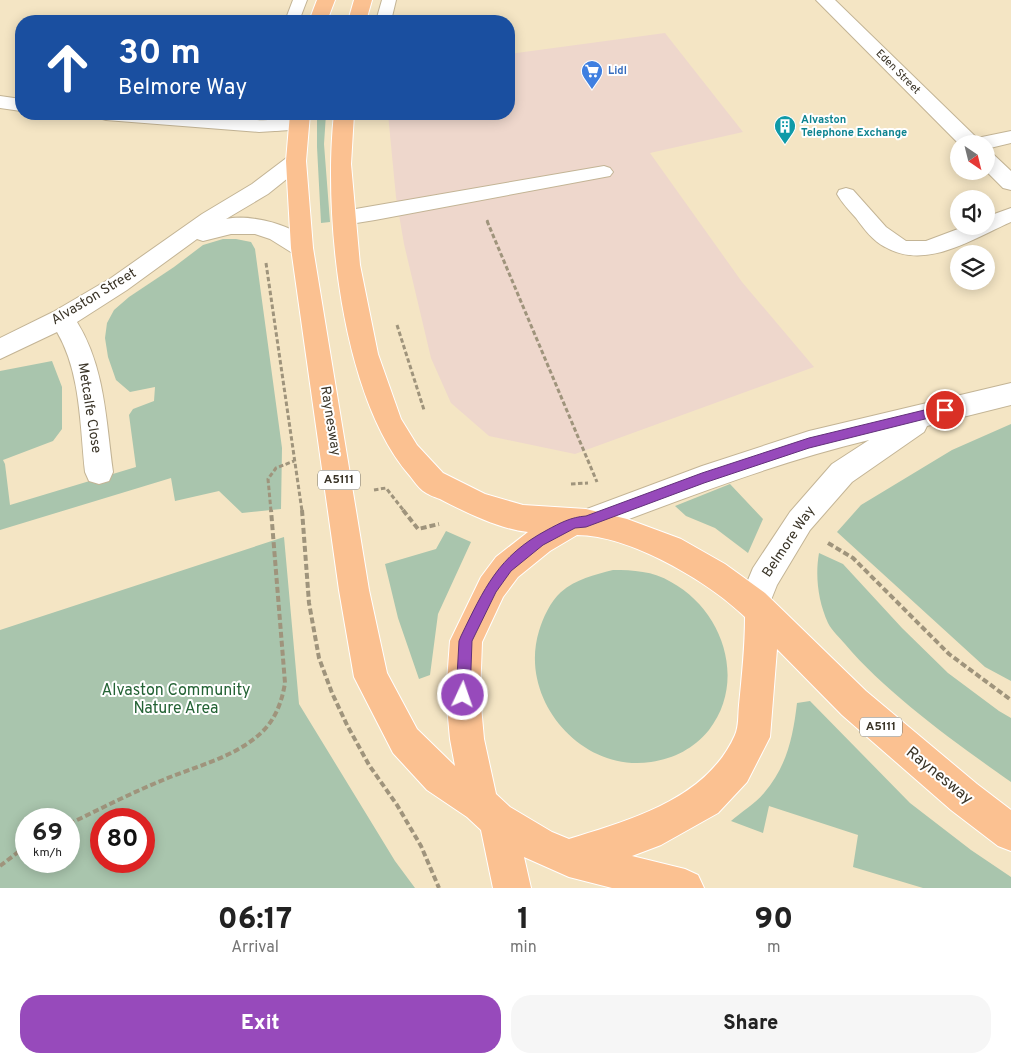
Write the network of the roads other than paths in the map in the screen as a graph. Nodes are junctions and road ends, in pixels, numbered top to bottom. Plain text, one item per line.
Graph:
1 (300, 0) edge
2 (326, 0) edge
3 (363, 0) edge
4 (389, 0) edge
5 (825, 0) edge
6 (294, 15) edge
7 (320, 15) edge
8 (359, 15) edge
9 (385, 15) edge
10 (0, 102) edge
11 (15, 104) edge
12 (15, 110) edge
13 (0, 111) edge
14 (182, 120) edge
15 (287, 120) edge
16 (344, 120) edge
17 (961, 135) edge
18 (1011, 137) edge
19 (995, 140) edge
20 (296, 161) junction
21 (995, 168) edge
22 (604, 172) dead end
23 (1011, 183) edge
24 (846, 194) dead end
25 (1011, 214) edge
26 (344, 218) junction
27 (995, 221) edge
28 (963, 235) edge
29 (185, 239) junction
30 (302, 248) junction
31 (62, 319) junction
32 (0, 349) edge
33 (1011, 394) edge
34 (928, 414) junction
35 (99, 472) dead end
36 (580, 522) junction
37 (758, 607) junction
38 (489, 812) junction
39 (1011, 833) edge
40 (569, 858) junction
41 (512, 888) edge
42 (684, 888) edge

1 - 6 lane
2 - 7 highway
3 - 8 highway
4 - 9 lane
5 - 17 street, Eden Street
10 - 11 street
12 - 13 street
14 - 15 street
15 - 20 highway, Raynesway / A5111
16 - 26 highway
18 - 19 street
20 - 29 street, Alvaston Street
20 - 30 highway, Raynesway / A5111
21 - 23 street
22 - 26 lane
24 - 28 lane
25 - 27 lane
26 - 36 highway
29 - 30 street, Alvaston Street
29 - 31 street, Alvaston Street
30 - 38 highway, Raynesway / A5111
31 - 32 street, Alvaston Street
31 - 35 street, Metcalfe Close
33 - 34 street, Belmore Way
34 - 36 street, Belmore Way
34 - 37 street, Belmore Way
36 - 37 highway, Raynesway
36 - 38 highway
37 - 39 highway, Raynesway / A5111
37 - 40 highway
38 - 40 highway, Raynesway
38 - 41 highway
40 - 42 highway

